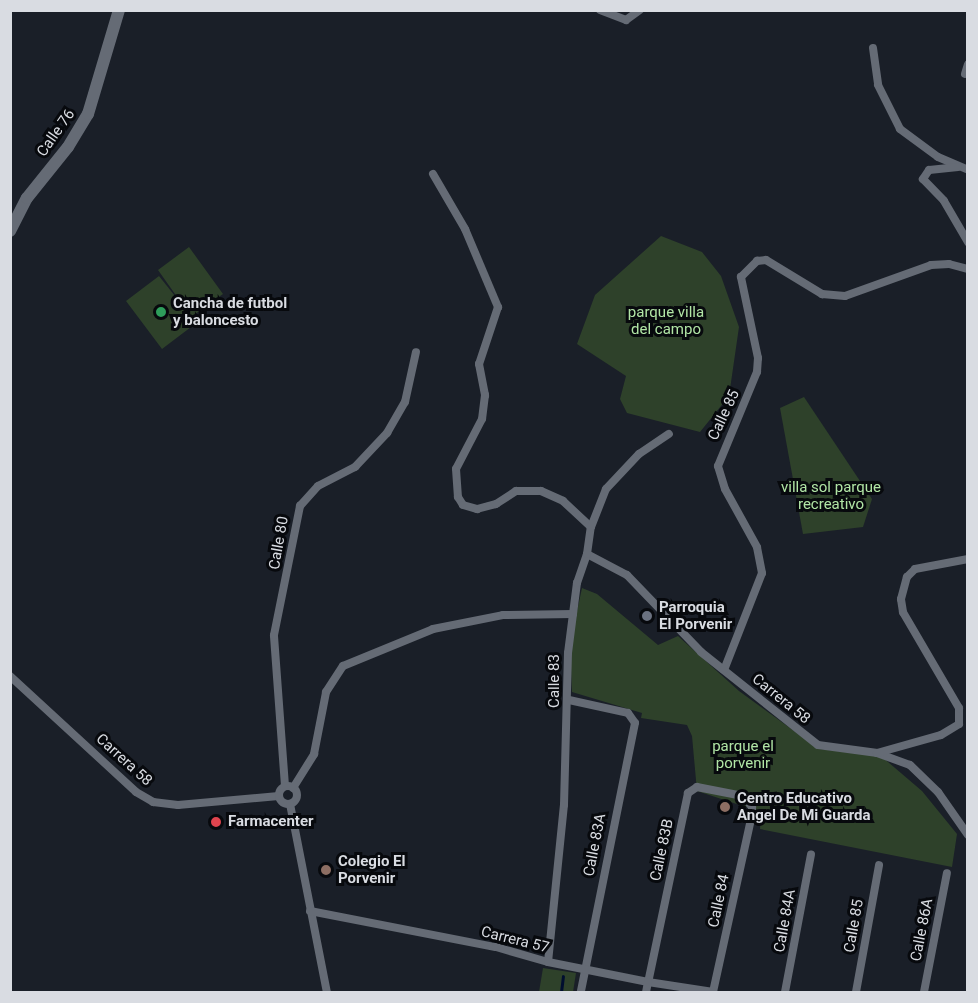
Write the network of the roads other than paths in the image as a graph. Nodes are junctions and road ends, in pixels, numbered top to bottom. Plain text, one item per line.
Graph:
1 (119, 10) edge
2 (600, 10) edge
3 (640, 10) edge
4 (873, 48) dead end
5 (968, 64) edge
6 (964, 74) dead end
7 (963, 168) edge
8 (433, 174) dead end
9 (10, 231) edge
10 (968, 242) edge
11 (968, 269) edge
12 (416, 352) dead end
13 (669, 434) dead end
14 (591, 527) junction
15 (587, 554) junction
16 (968, 559) edge
17 (573, 614) junction
18 (724, 670) junction
19 (10, 676) edge
20 (569, 700) junction
21 (877, 753) junction
22 (289, 787) junction
23 (279, 795) junction
24 (290, 804) junction
25 (752, 815) joint
26 (968, 836) edge
27 (811, 854) dead end
28 (879, 864) dead end
29 (947, 873) dead end
30 (310, 911) junction
31 (548, 962) junction
32 (581, 968) junction
33 (648, 982) junction
34 (581, 990) edge
35 (327, 993) edge
36 (646, 993) edge
37 (713, 993) edge
38 (785, 993) edge
39 (856, 993) edge
40 (924, 993) edge

1 - 9 street, Calle 76
2 - 3 street
4 - 7 street
5 - 6 street
7 - 10 street
8 - 14 street
11 - 18 street, Calle 85
12 - 22 street, Calle 80
13 - 14 street, Calle 83
14 - 15 street, Calle 83
15 - 17 street, Calle 83
15 - 18 street, Carrera 58
16 - 21 street
17 - 20 street, Calle 83
17 - 22 street
18 - 21 street, Carrera 58
19 - 23 street, Carrera 58
20 - 31 street, Calle 83
20 - 32 street, Calle 83A
21 - 26 street, Carrera 58
22 - 23 street
22 - 24 street
23 - 24 street
24 - 30 street
25 - 33 street, Calle 83B
25 - 37 street, Calle 84
27 - 38 street, Calle 84A
28 - 39 street, Calle 85
29 - 40 street, Calle 86A
30 - 31 street, Carrera 57
30 - 35 street
31 - 32 street, Carrera 57
32 - 33 street, Carrera 57
32 - 34 street, Calle 83A
33 - 36 street, Calle 83B
33 - 37 street, Carrera 57

